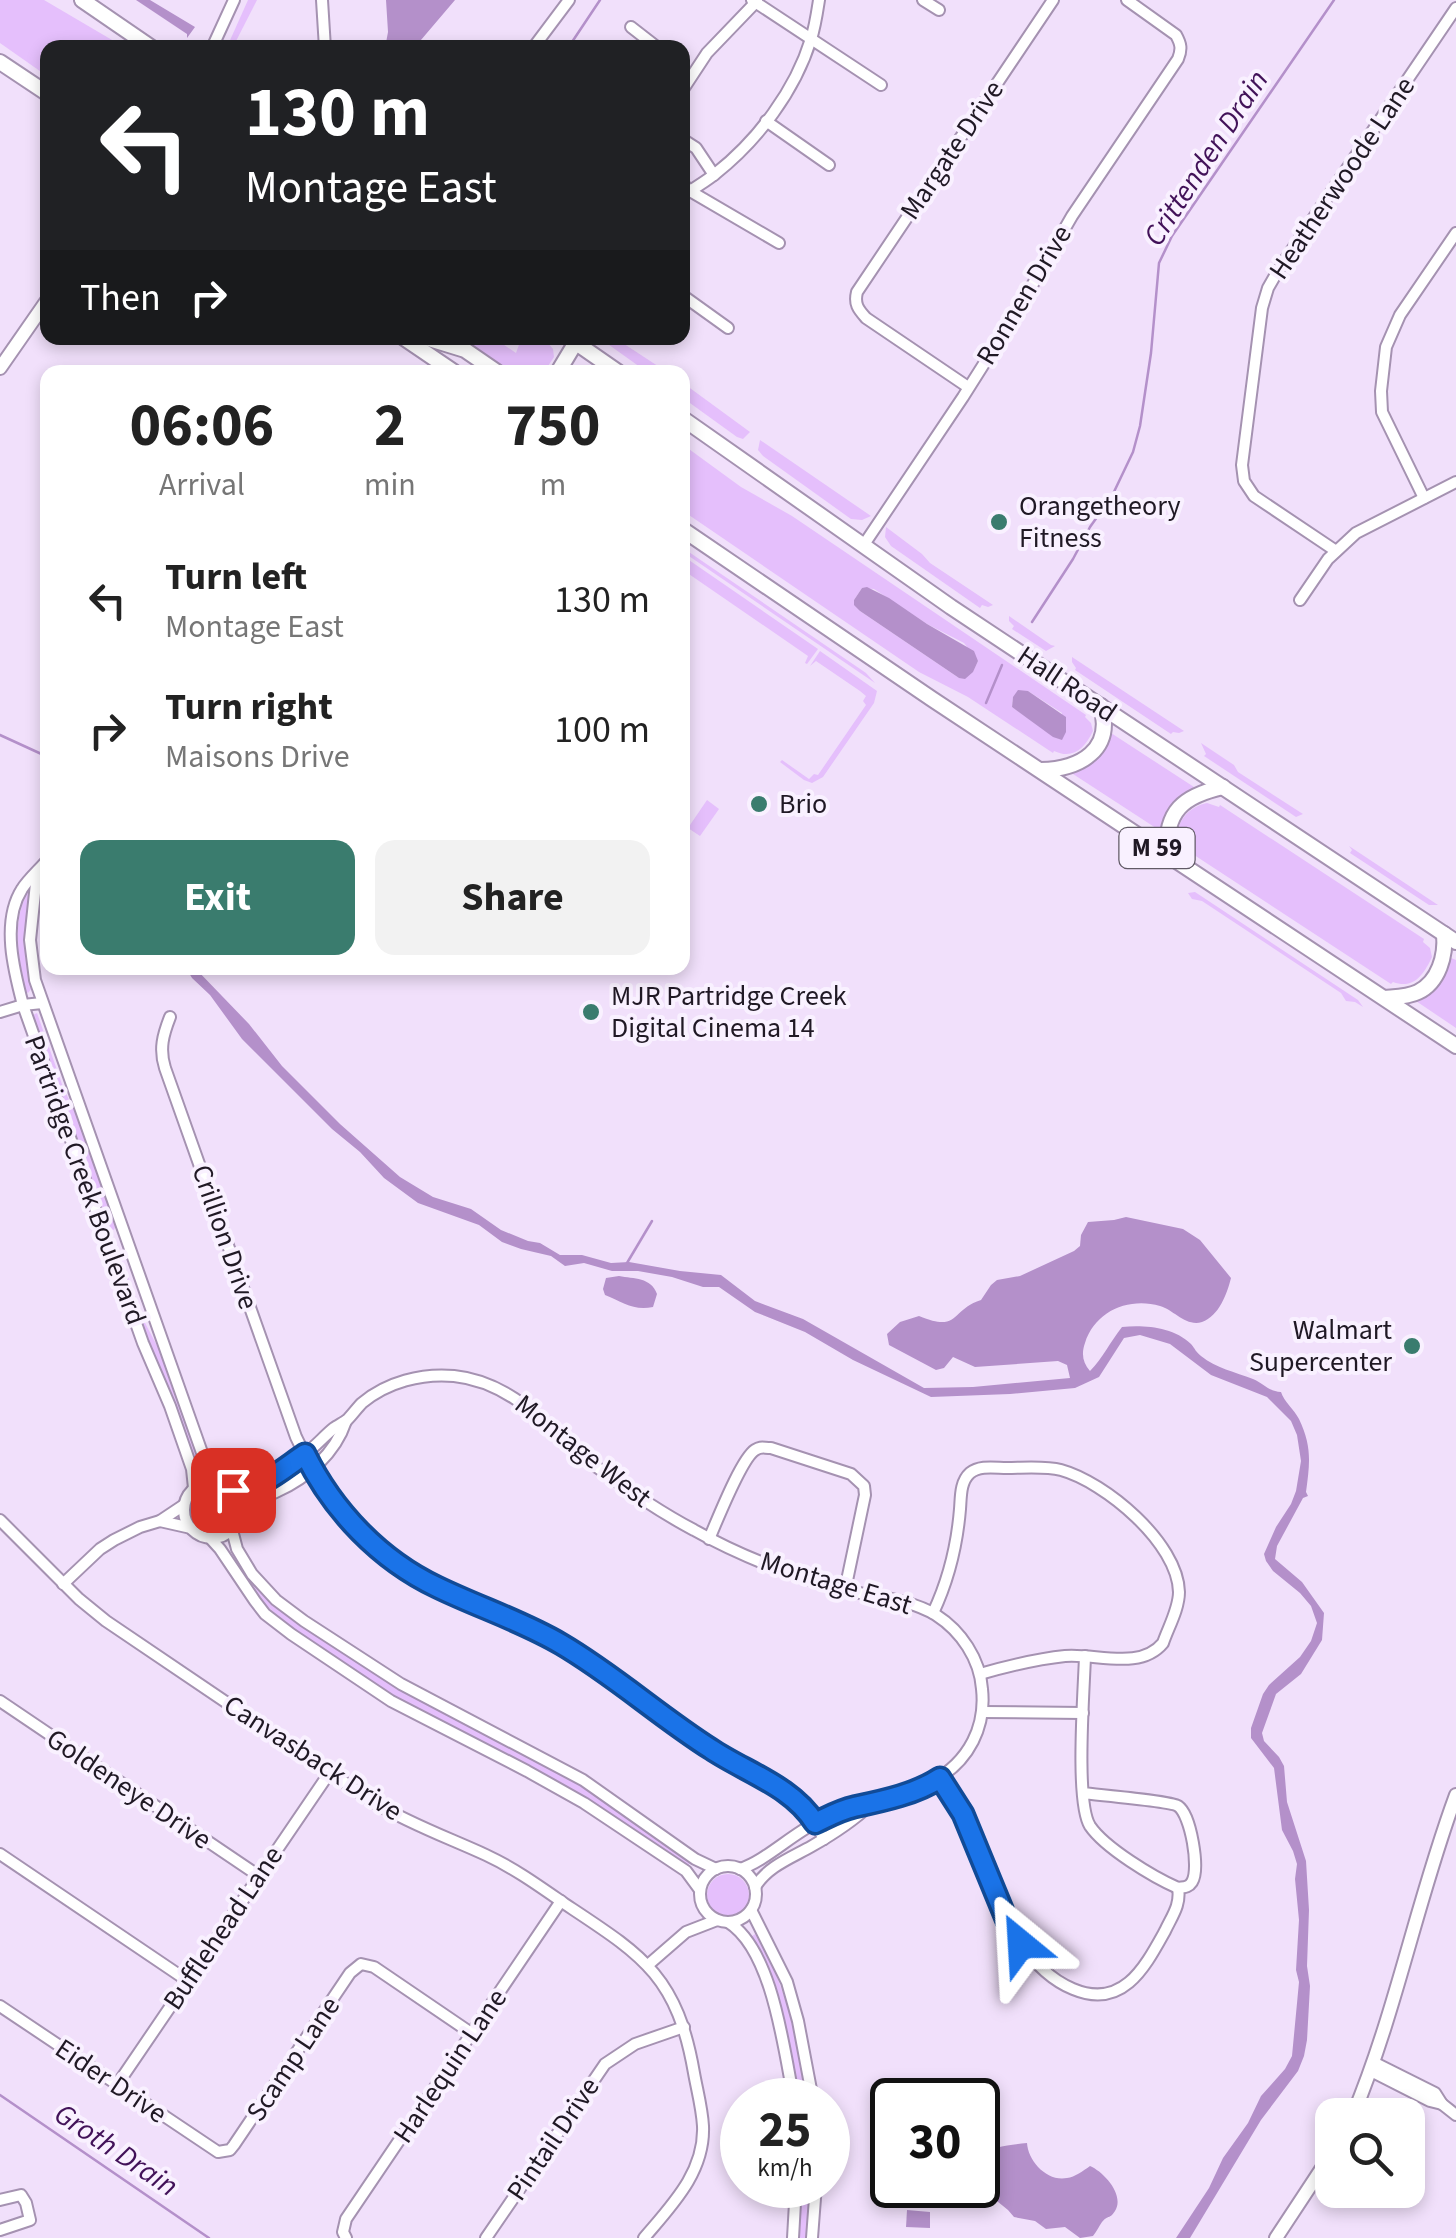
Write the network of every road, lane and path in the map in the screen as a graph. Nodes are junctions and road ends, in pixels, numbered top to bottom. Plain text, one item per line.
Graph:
1 (82, 0) edge
2 (234, 0) edge
3 (322, 0) edge
4 (568, 0) edge
5 (820, 0) edge
6 (923, 0) edge
7 (1054, 0) edge
8 (1127, 0) edge
9 (755, 1) edge
10 (1456, 8) edge
11 (939, 10) dead end
12 (631, 27) dead end
13 (812, 38) junction
14 (140, 40) edge
15 (216, 40) edge
16 (324, 40) edge
17 (539, 40) edge
18 (648, 40) edge
19 (0, 62) edge
20 (690, 71) edge
21 (694, 74) junction
22 (690, 80) edge
23 (881, 84) dead end
24 (40, 89) edge
25 (766, 121) junction
26 (690, 144) edge
27 (828, 165) dead end
28 (714, 175) junction
29 (690, 187) edge
30 (690, 193) edge
31 (1456, 233) edge
32 (779, 242) dead end
33 (690, 302) edge
34 (40, 310) edge
35 (728, 328) dead end
36 (412, 345) edge
37 (449, 345) edge
38 (583, 345) edge
39 (436, 365) edge
40 (487, 365) edge
41 (609, 365) edge
42 (0, 368) edge
43 (968, 387) junction
44 (690, 424) edge
45 (1456, 482) edge
46 (1424, 498) junction
47 (690, 534) edge
48 (863, 546) junction
49 (1336, 550) junction
50 (1300, 600) dead end
51 (1101, 706) junction
52 (1040, 770) junction
53 (1223, 787) junction
54 (1167, 854) junction
55 (40, 871) edge
56 (38, 874) junction
57 (1450, 938) edge
58 (1384, 998) junction
59 (42, 1003) junction
60 (22, 1005) junction
61 (0, 1012) edge
62 (170, 1017) dead end
63 (1456, 1046) edge
64 (346, 1420) junction
65 (305, 1454) junction
66 (312, 1469) junction
67 (217, 1482) junction
68 (194, 1488) junction
69 (233, 1490) junction
70 (184, 1505) junction
71 (241, 1510) junction
72 (0, 1520) edge
73 (160, 1521) junction
74 (190, 1528) junction
75 (232, 1530) junction
76 (210, 1538) junction
77 (710, 1539) junction
78 (64, 1584) junction
79 (845, 1590) junction
80 (932, 1613) junction
81 (1084, 1656) junction
82 (980, 1674) junction
83 (0, 1701) edge
84 (982, 1712) junction
85 (1083, 1713) junction
86 (330, 1772) junction
87 (940, 1778) junction
88 (1084, 1793) junction
89 (1456, 1795) edge
90 (870, 1805) junction
91 (815, 1823) junction
92 (824, 1839) junction
93 (0, 1854) edge
94 (716, 1869) junction
95 (740, 1869) junction
96 (259, 1876) junction
97 (754, 1887) junction
98 (1178, 1888) junction
99 (700, 1890) junction
100 (561, 1901) junction
101 (701, 1902) junction
102 (751, 1910) junction
103 (722, 1921) junction
104 (686, 1932) junction
105 (648, 1965) junction
106 (188, 1981) junction
107 (0, 2006) edge
108 (684, 2027) junction
109 (471, 2033) junction
110 (1372, 2067) junction
111 (790, 2078) edge
112 (809, 2078) edge
113 (117, 2085) junction
114 (1360, 2098) edge
115 (1456, 2115) edge
116 (224, 2152) joint
117 (1315, 2178) edge
118 (0, 2200) edge
119 (794, 2208) edge
120 (814, 2208) edge
121 (0, 2230) edge
122 (345, 2235) edge
123 (486, 2238) edge
124 (644, 2238) edge
125 (792, 2238) edge
126 (812, 2238) edge
127 (1276, 2238) edge

1 - 14 highway
2 - 15 street
3 - 16 street
4 - 17 street
5 - 13 street
6 - 11 street
7 - 43 street, Margate Drive
8 - 43 street, Ronnen Drive
9 - 13 street
9 - 21 street
10 - 49 street, Heatherwoode Lane
12 - 18 street
13 - 23 street
13 - 25 street
19 - 24 highway
20 - 21 street
21 - 22 street
25 - 27 street
25 - 28 street
26 - 28 street
28 - 29 street
30 - 32 street
31 - 46 street
33 - 35 street
34 - 42 main road
36 - 39 highway
37 - 40 highway
38 - 41 highway
43 - 48 street, Ronnen Drive
44 - 48 highway, Hall Road
45 - 46 street
46 - 49 street
47 - 52 highway, M 59
48 - 51 highway, Hall Road
49 - 50 street
51 - 52 highway
51 - 53 highway, Hall Road
52 - 54 highway, M 59
53 - 54 highway
53 - 57 highway, Hall Road
54 - 58 highway, M 59
55 - 56 street, Partridge Creek Boulevard
56 - 59 street, Partridge Creek Boulevard
56 - 60 street, Partridge Creek Boulevard
57 - 58 highway
58 - 63 highway, M 59
59 - 60 street
59 - 67 street, Partridge Creek Boulevard
60 - 61 street
60 - 68 street, Partridge Creek Boulevard
62 - 65 street, Crillion Drive
64 - 65 street, Montage West
64 - 66 street, Montage West
64 - 77 street, Montage West
65 - 66 street, Crillion Drive
65 - 69 street, Montage West
66 - 71 street, Montage West
66 - 91 street, Crillion Drive
67 - 68 street
67 - 69 street
68 - 70 street
69 - 71 street
70 - 73 street
70 - 74 street
71 - 75 street
72 - 78 street, Canvasback Drive
73 - 74 street
73 - 78 street
74 - 76 street
75 - 76 street
75 - 94 street
76 - 99 street
77 - 79 street, Montage East
77 - 79 street
78 - 86 street, Canvasback Drive
79 - 80 street, Montage East
80 - 81 street
80 - 82 street, Montage East
81 - 82 street
81 - 85 street
82 - 84 street, Montage East
83 - 96 street, Goldeneye Drive
84 - 85 street
84 - 87 street, Montage East
85 - 88 street
86 - 96 street, Bufflehead Lane
86 - 100 street, Canvasback Drive
87 - 90 street, Montage East
87 - 98 street
88 - 98 street
88 - 98 street
89 - 110 main road
90 - 91 street, Montage East
90 - 92 street, Montage East
91 - 92 street, Crillion Drive
91 - 95 street, Montage East
92 - 97 street, Montage East
93 - 106 street
94 - 95 street
94 - 99 street
95 - 97 street
96 - 106 street, Bufflehead Lane
97 - 102 street
99 - 101 street
100 - 105 street, Canvasback Drive
100 - 109 street, Harlequin Lane
101 - 103 street
101 - 104 street
102 - 103 street
102 - 112 street
103 - 104 street
103 - 111 street
104 - 105 street
105 - 108 street, Canvasback Drive
106 - 113 street, Bufflehead Lane
107 - 113 street, Eider Drive
108 - 123 street, Pintail Drive
108 - 124 street, Canvasback Drive
109 - 116 street, Scamp Lane
109 - 122 street, Harlequin Lane
110 - 114 main road
110 - 115 street
113 - 116 street, Eider Drive
117 - 127 main road
118 - 121 street
119 - 125 street
120 - 126 street

